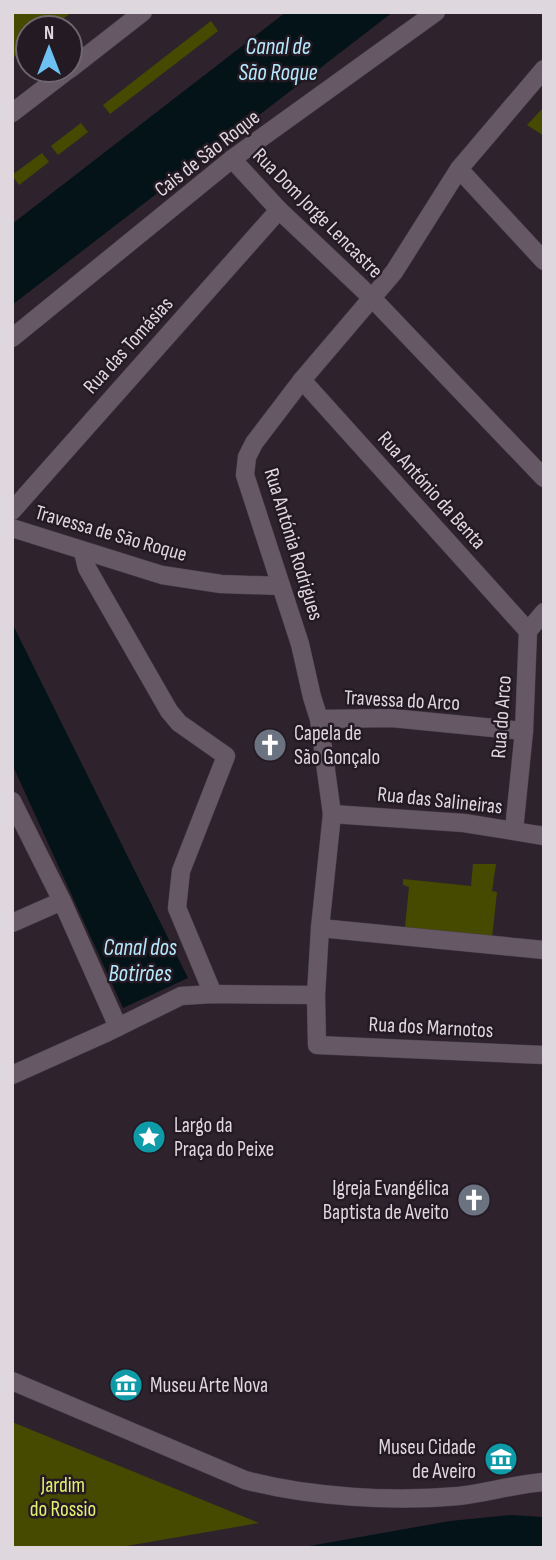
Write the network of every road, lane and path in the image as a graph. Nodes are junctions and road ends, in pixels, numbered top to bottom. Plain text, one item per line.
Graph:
1 (143, 12) edge
2 (436, 12) edge
3 (84, 57) edge
4 (544, 69) edge
5 (50, 84) edge
6 (12, 113) edge
7 (232, 159) junction
8 (459, 169) junction
9 (278, 210) junction
10 (544, 261) edge
11 (372, 298) junction
12 (12, 338) edge
13 (302, 380) junction
14 (544, 478) edge
15 (12, 511) edge
16 (12, 528) edge
17 (83, 552) junction
18 (281, 586) junction
19 (544, 612) edge
20 (528, 631) junction
21 (319, 719) junction
22 (524, 731) junction
23 (12, 801) edge
24 (332, 814) junction
25 (514, 831) junction
26 (544, 836) edge
27 (62, 901) junction
28 (12, 923) edge
29 (320, 928) junction
30 (544, 950) edge
31 (213, 993) junction
32 (316, 995) junction
33 (113, 1029) junction
34 (317, 1045) joint
35 (544, 1055) edge
36 (13, 1071) edge
37 (12, 1381) edge
38 (544, 1482) edge

1 - 3 street
2 - 7 street, Cais de São Roque
4 - 8 street, Rua Antónia Rodrigues
5 - 6 street
7 - 9 street, Rua Dom Jorge Lencastre
7 - 12 street, Cais de São Roque
8 - 10 street
8 - 11 street, Rua Antónia Rodrigues
9 - 11 street, Rua Dom Jorge Lencastre
9 - 15 street, Rua das Tomásias
11 - 13 street, Rua Antónia Rodrigues
11 - 14 street, Rua Dom Jorge Lencastre
13 - 18 street, Rua Antónia Rodrigues
13 - 20 street, Rua António da Benta
16 - 17 street, Travessa de São Roque
17 - 18 street, Travessa de São Roque
17 - 31 street
18 - 21 street, Rua Antónia Rodrigues
19 - 20 street
20 - 22 street, Rua do Arco
21 - 22 street, Travessa do Arco
21 - 24 street, Rua Antónia Rodrigues
22 - 25 street, Rua do Arco
23 - 27 street
24 - 25 street, Rua das Salineiras
24 - 29 street, Rua Antónia Rodrigues
25 - 26 street, Rua das Salineiras
27 - 28 street
27 - 33 street
29 - 30 street
29 - 32 street, Rua Antónia Rodrigues
31 - 32 street
31 - 33 street
32 - 34 street, Rua Antónia Rodrigues
33 - 36 street
34 - 35 street, Rua dos Marnotos
37 - 38 street

